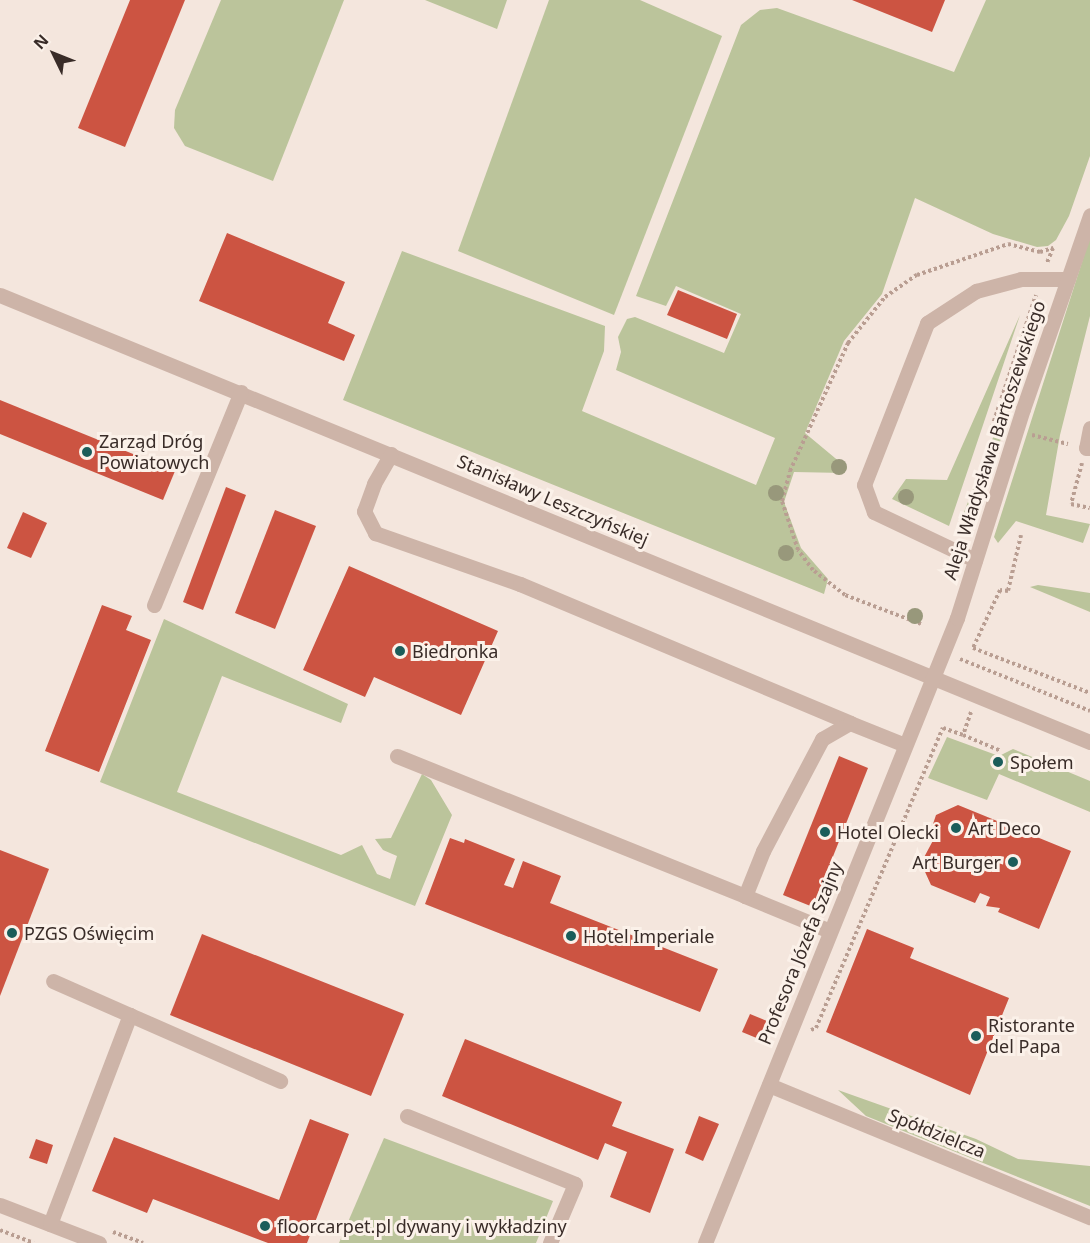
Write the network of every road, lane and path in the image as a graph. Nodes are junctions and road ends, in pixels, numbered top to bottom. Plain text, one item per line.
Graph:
1 (1090, 215) edge
2 (1068, 279) junction
3 (0, 295) edge
4 (241, 392) junction
5 (1090, 428) edge
6 (1028, 435) dead end
7 (1088, 448) edge
8 (391, 454) junction
9 (1090, 508) edge
10 (1021, 535) dead end
11 (975, 560) junction
12 (154, 605) dead end
13 (943, 652) junction
14 (932, 677) junction
15 (1090, 693) edge
16 (1090, 711) edge
17 (850, 723) junction
18 (963, 735) dead end
19 (1090, 742) edge
20 (905, 745) junction
21 (397, 756) dead end
22 (745, 896) junction
23 (830, 931) junction
24 (53, 981) dead end
25 (130, 1015) junction
26 (806, 1032) dead end
27 (280, 1081) dead end
28 (769, 1085) junction
29 (407, 1116) dead end
30 (0, 1205) edge
31 (1090, 1217) edge
32 (50, 1224) junction
33 (0, 1230) edge
34 (34, 1243) edge
35 (99, 1243) edge
36 (549, 1243) edge
37 (705, 1243) edge

1 - 2 street, Aleja Władysława Bartoszewskiego
2 - 11 street, Aleja Władysława Bartoszewskiego
2 - 11 street
3 - 4 street, Stanisławy Leszczyńskiej
4 - 8 street, Stanisławy Leszczyńskiej
4 - 12 street
5 - 7 street
6 - 7 path
7 - 9 path
8 - 14 street, Stanisławy Leszczyńskiej
8 - 17 street
10 - 15 path
11 - 13 street, Aleja Władysława Bartoszewskiego
13 - 14 street, Aleja Władysława Bartoszewskiego
13 - 16 path
14 - 19 street, Stanisławy Leszczyńskiej
14 - 20 street, Profesora Józefa Szajny
17 - 20 street
17 - 22 street
18 - 26 path
20 - 23 street, Profesora Józefa Szajny
21 - 22 street
22 - 23 street
23 - 28 street, Profesora Józefa Szajny
24 - 25 street
25 - 27 street
25 - 32 street
28 - 31 street, Spółdzielcza
28 - 37 street, Profesora Józefa Szajny
29 - 36 street
30 - 32 street
32 - 35 street
33 - 34 path

